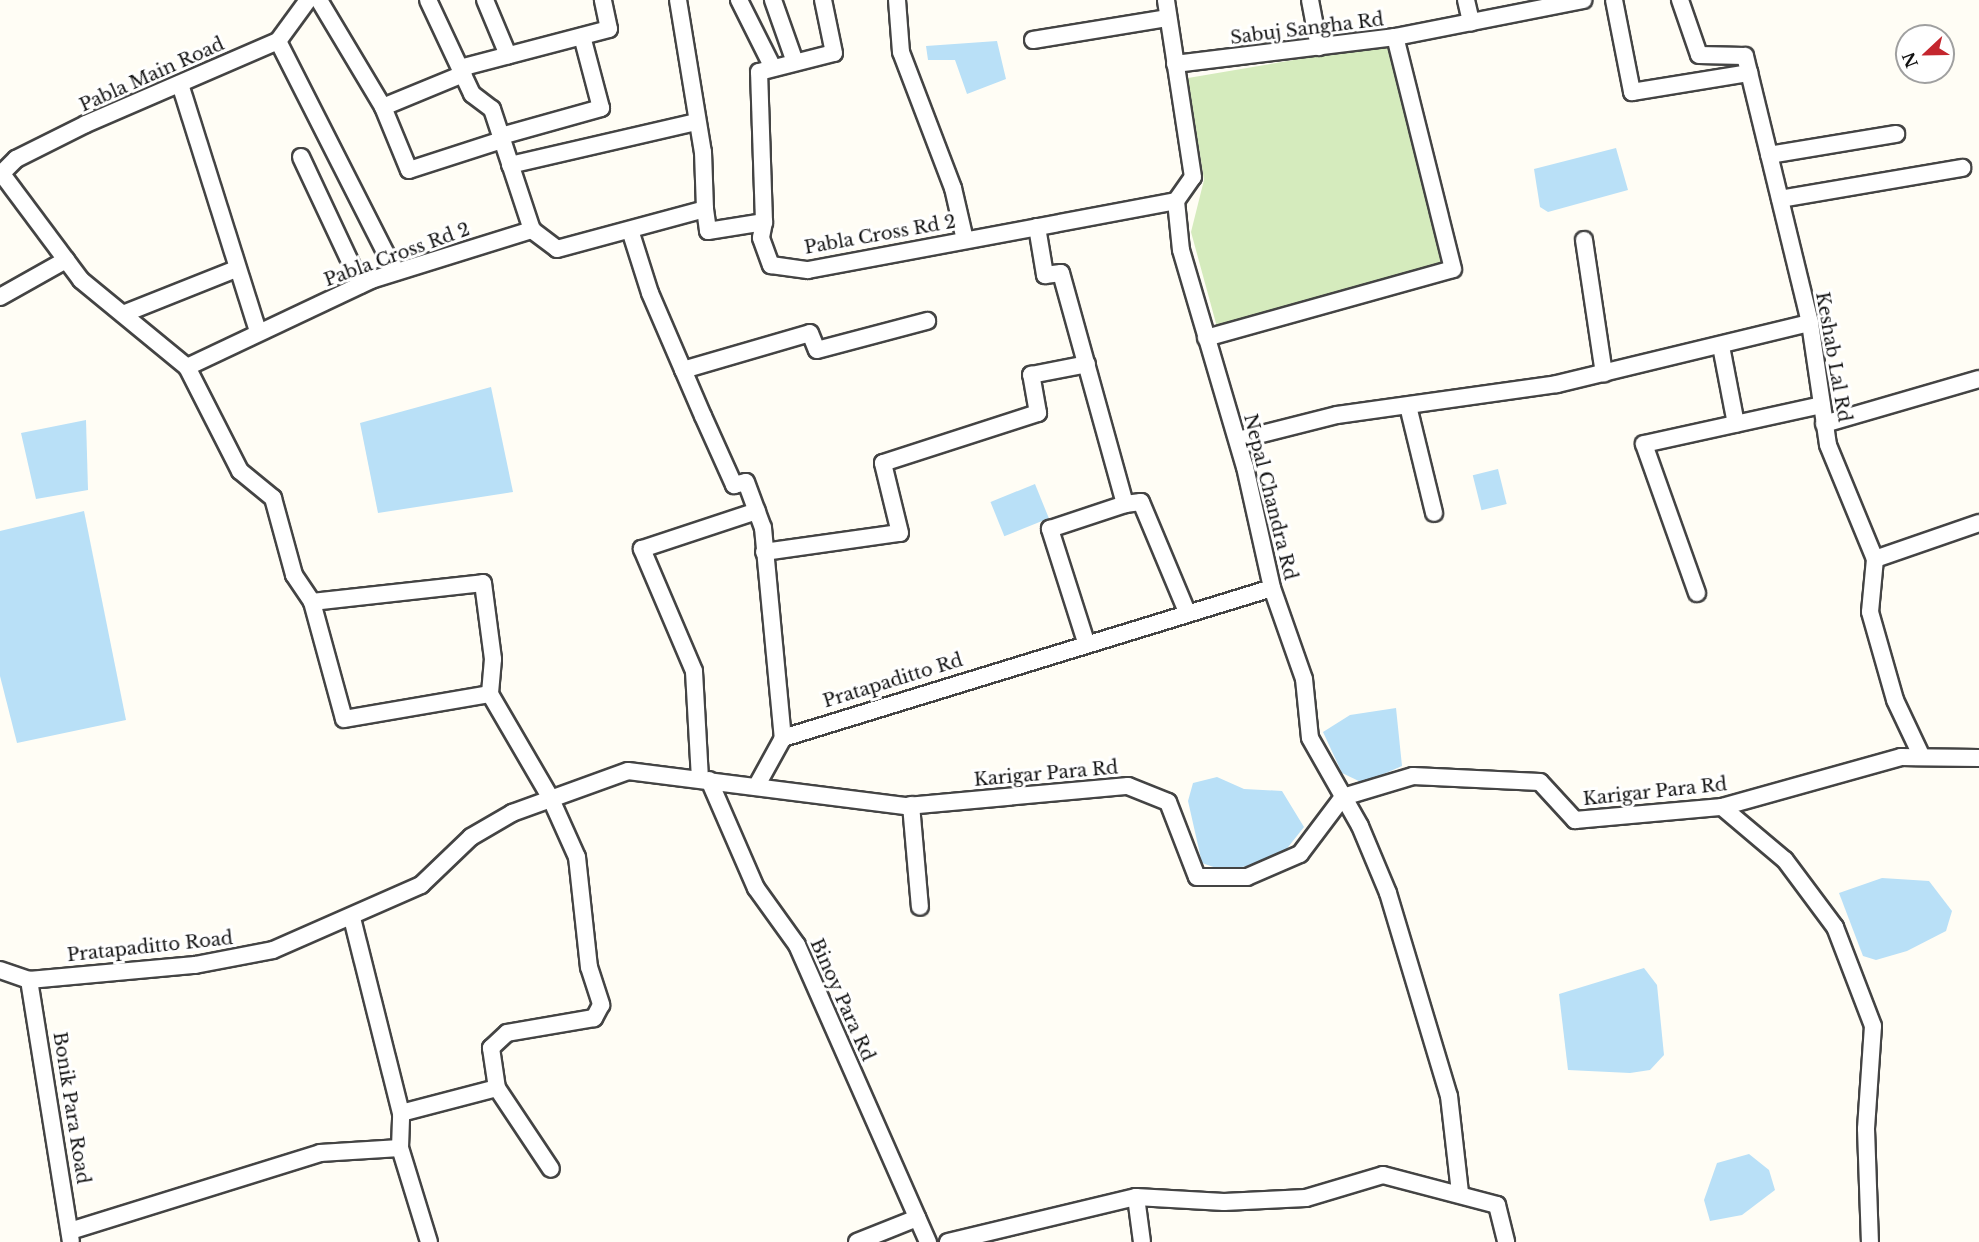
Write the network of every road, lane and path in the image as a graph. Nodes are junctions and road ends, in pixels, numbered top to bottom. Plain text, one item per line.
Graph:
1 (308, 0) edge
2 (319, 0) edge
3 (428, 0) edge
4 (485, 0) edge
5 (603, 0) edge
6 (678, 0) edge
7 (739, 0) edge
8 (773, 0) edge
9 (823, 0) edge
10 (897, 0) edge
11 (1166, 0) edge
12 (1310, 0) edge
13 (1466, 0) edge
14 (1583, 0) edge
15 (1614, 0) edge
16 (1680, 0) edge
17 (1168, 18) junction
18 (1471, 22) junction
19 (582, 36) junction
20 (1395, 37) junction
21 (1034, 40) dead end
22 (278, 41) junction
23 (1319, 47) junction
24 (508, 56) junction
25 (795, 63) junction
26 (1175, 64) junction
27 (773, 68) junction
28 (462, 71) junction
29 (1749, 73) junction
30 (180, 84) junction
31 (383, 107) junction
32 (696, 122) junction
33 (1896, 134) dead end
34 (501, 138) junction
35 (1769, 155) junction
36 (301, 157) dead end
37 (510, 165) junction
38 (1962, 168) dead end
39 (2, 169) edge
40 (1780, 199) junction
41 (1176, 201) junction
42 (705, 209) junction
43 (764, 222) junction
44 (1037, 227) junction
45 (532, 230) junction
46 (630, 230) junction
47 (965, 240) junction
48 (1584, 240) dead end
49 (66, 260) junction
50 (236, 269) junction
51 (395, 272) junction
52 (361, 285) junction
53 (0, 297) edge
54 (123, 314) junction
55 (927, 321) dead end
56 (1810, 323) junction
57 (258, 332) junction
58 (1206, 338) junction
59 (1721, 346) junction
60 (1087, 364) junction
61 (187, 367) junction
62 (683, 369) junction
63 (1604, 374) junction
64 (1979, 379) edge
65 (1822, 405) junction
66 (1408, 406) junction
67 (1736, 424) junction
68 (1824, 424) junction
69 (1238, 440) junction
70 (1125, 504) junction
71 (757, 511) junction
72 (1434, 513) dead end
73 (1979, 523) edge
74 (764, 552) junction
75 (1875, 559) junction
76 (1272, 588) junction
77 (1697, 593) dead end
78 (312, 602) junction
79 (1187, 612) junction
80 (1086, 642) junction
81 (490, 694) junction
82 (783, 738) junction
83 (1921, 755) junction
84 (1979, 758) edge
85 (704, 780) junction
86 (756, 787) junction
87 (550, 797) junction
88 (1343, 797) junction
89 (912, 805) junction
90 (1722, 807) junction
91 (920, 907) dead end
92 (352, 918) junction
93 (0, 970) edge
94 (29, 980) junction
95 (497, 1088) junction
96 (402, 1113) junction
97 (400, 1148) junction
98 (551, 1169) dead end
99 (1460, 1192) junction
100 (1136, 1197) junction
101 (917, 1218) junction
102 (71, 1236) edge
103 (429, 1242) edge
104 (857, 1242) edge
105 (928, 1242) edge
106 (948, 1242) edge
107 (1142, 1242) edge
108 (1506, 1242) edge
109 (1870, 1242) edge

1 - 22 street
2 - 31 street
3 - 28 street
4 - 24 street
5 - 19 street
6 - 32 street
7 - 27 street
8 - 25 street
9 - 25 street
10 - 47 street
11 - 17 street
12 - 23 street
13 - 18 street
14 - 18 street, Sabuj Sangha Rd
15 - 29 street
16 - 29 street
17 - 21 street
17 - 26 street
18 - 20 street, Sabuj Sangha Rd
19 - 24 street
19 - 34 street
20 - 23 street, Sabuj Sangha Rd
20 - 58 street
22 - 30 street, Pabla Main Road
22 - 51 street
23 - 26 street, Sabuj Sangha Rd
24 - 28 street
25 - 27 street
26 - 41 street
27 - 43 street
28 - 31 street
28 - 34 street
29 - 35 street, Keshab Lal Rd
30 - 39 street, Pabla Main Road
30 - 50 street
31 - 34 street
32 - 37 street
32 - 42 street
33 - 35 street
34 - 37 street
35 - 40 street, Keshab Lal Rd
36 - 52 street
37 - 45 street
38 - 40 street
39 - 49 street
40 - 56 street, Keshab Lal Rd
41 - 44 street, Pabla Cross Rd 2
41 - 58 street, Nepal Chandra Rd
42 - 43 street
42 - 46 street
43 - 47 street, Pabla Cross Rd 2
44 - 47 street, Pabla Cross Rd 2
44 - 60 street
45 - 46 street
45 - 51 street, Pabla Cross Rd 2
46 - 62 street
48 - 63 street
49 - 53 street
49 - 54 street
50 - 54 street
50 - 57 street
51 - 52 street, Pabla Cross Rd 2
52 - 57 street, Pabla Cross Rd 2
54 - 61 street
55 - 62 street
56 - 59 street
56 - 65 street, Keshab Lal Rd
57 - 61 street, Pabla Cross Rd 2
58 - 69 street, Nepal Chandra Rd
59 - 63 street
59 - 67 street
60 - 70 street
60 - 74 street
61 - 78 street
62 - 71 street
63 - 66 street
64 - 68 street
65 - 67 street
65 - 68 street, Keshab Lal Rd
66 - 69 street
66 - 72 street
67 - 77 street
68 - 75 street, Keshab Lal Rd
69 - 76 street, Nepal Chandra Rd
70 - 79 street
70 - 80 street
71 - 74 street
71 - 85 street
73 - 75 street
74 - 82 street
75 - 83 street, Keshab Lal Rd
76 - 79 street, Pratapaditto Rd
76 - 88 street, Nepal Chandra Rd
78 - 81 street
78 - 81 street
79 - 80 street, Pratapaditto Rd
80 - 82 street, Pratapaditto Rd
81 - 87 street
82 - 86 street
83 - 84 street, Karigar Para Rd
83 - 90 street, Karigar Para Rd
85 - 86 street
85 - 87 street
85 - 101 street, Binoy Para Rd
86 - 89 street, Karigar Para Rd
87 - 92 street, Pratapaditto Road
87 - 95 street
88 - 89 street, Karigar Para Rd
88 - 90 street, Karigar Para Rd
88 - 99 street, Nepal Chandra Rd
89 - 91 street
90 - 109 street
92 - 94 street, Pratapaditto Road
92 - 96 street
93 - 94 street, Pratapaditto Road
94 - 102 street, Bonik Para Road
95 - 96 street
95 - 98 street
96 - 97 street
97 - 102 street
97 - 103 street
99 - 100 street
99 - 108 street
100 - 106 street
100 - 107 street
101 - 104 street
101 - 105 street, Binoy Para Rd

